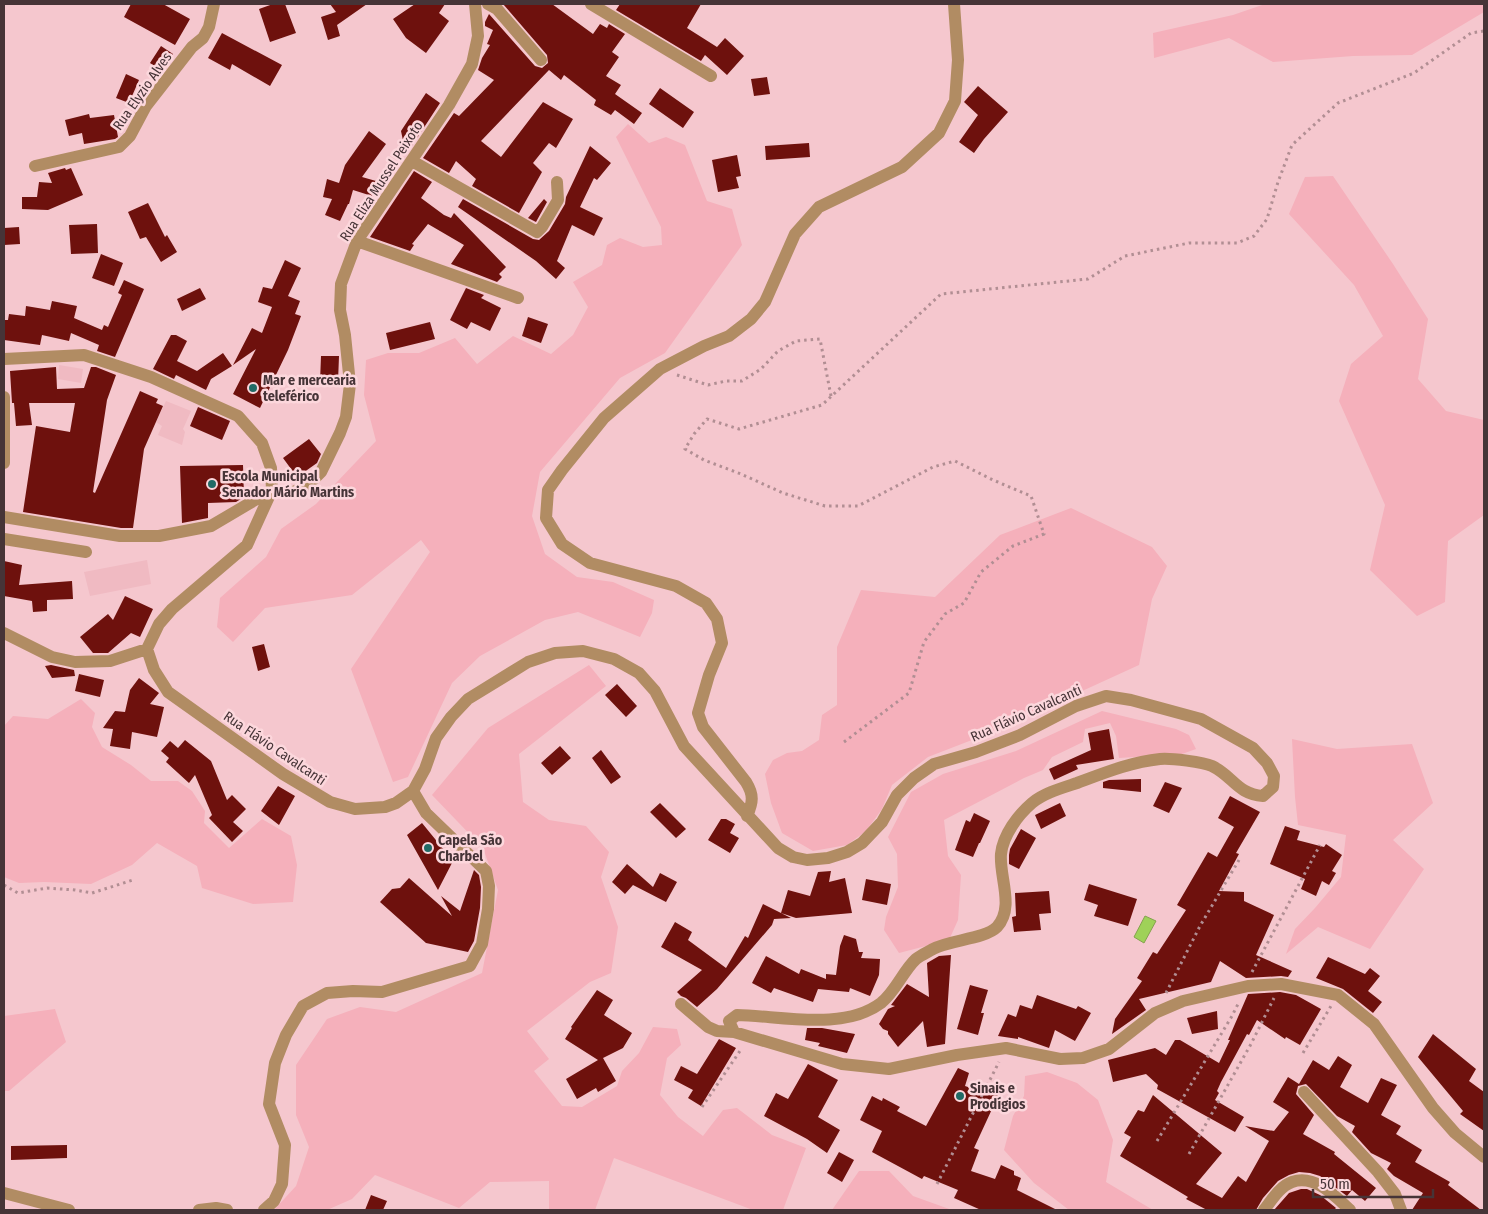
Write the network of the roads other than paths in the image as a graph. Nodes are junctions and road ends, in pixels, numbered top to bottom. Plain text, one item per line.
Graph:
1 (214, 4) edge
2 (476, 4) edge
3 (488, 4) edge
4 (591, 4) edge
5 (954, 4) edge
6 (541, 60) dead end
7 (711, 76) dead end
8 (412, 162) junction
9 (35, 166) dead end
10 (557, 182) dead end
11 (357, 241) junction
12 (518, 298) dead end
13 (4, 359) edge
14 (4, 397) edge
15 (4, 463) edge
16 (272, 490) junction
17 (4, 517) edge
18 (4, 539) edge
19 (86, 552) dead end
20 (4, 632) edge
21 (147, 649) junction
22 (413, 792) junction
23 (747, 816) junction
24 (681, 1004) dead end
25 (734, 1032) junction
26 (1304, 1092) dead end
27 (1484, 1158) edge
28 (4, 1193) edge
29 (69, 1210) edge
30 (199, 1210) edge
31 (227, 1210) edge
32 (264, 1210) edge
33 (1264, 1210) edge
34 (1350, 1210) edge
35 (1401, 1210) edge

1 - 9 street, Rua Elyzio Alves
2 - 8 street, Rua Eliza Mussel Peixoto
3 - 6 street
4 - 7 street
5 - 23 street
8 - 10 street
8 - 11 street, Rua Eliza Mussel Peixoto
11 - 12 street
11 - 16 street, Rua Eliza Mussel Peixoto
13 - 16 street
14 - 15 street
16 - 17 street
16 - 21 street
18 - 19 street
20 - 21 street
21 - 22 street, Rua Flávio Cavalcanti
22 - 23 street, Rua Flávio Cavalcanti
22 - 32 street
23 - 25 street, Rua Flávio Cavalcanti
24 - 25 street
25 - 27 street
26 - 35 street
28 - 29 street
30 - 31 street
33 - 34 street

